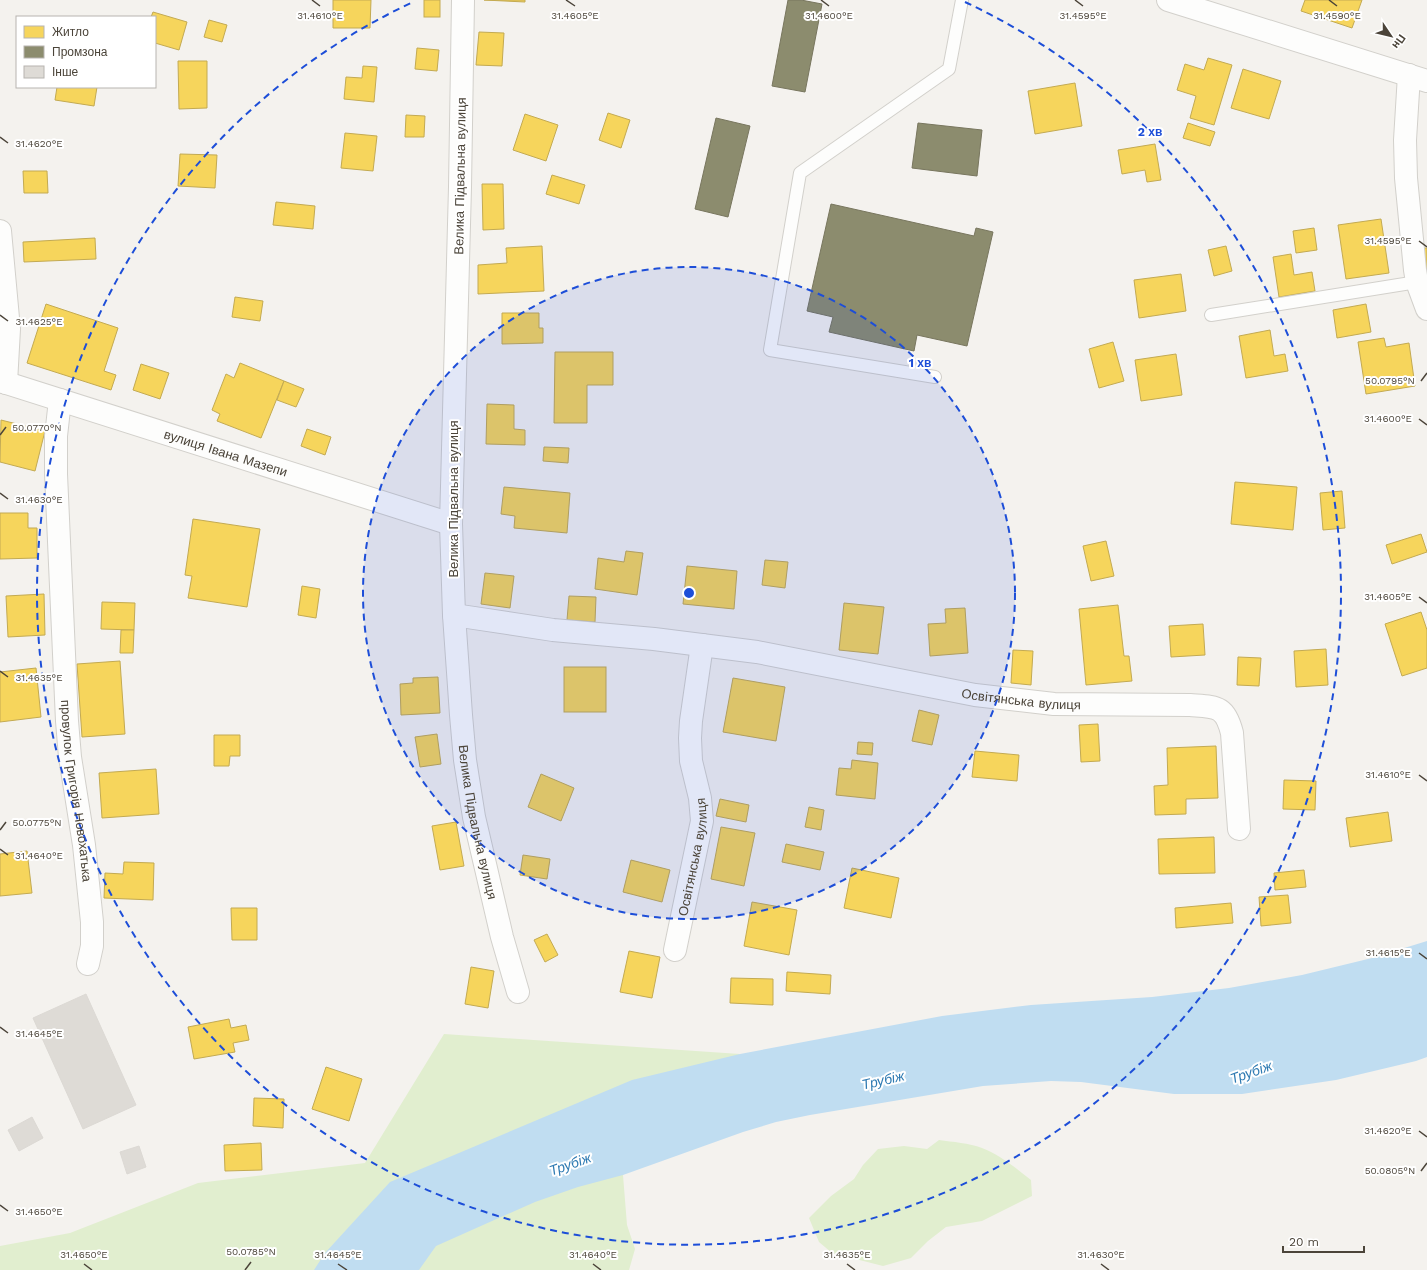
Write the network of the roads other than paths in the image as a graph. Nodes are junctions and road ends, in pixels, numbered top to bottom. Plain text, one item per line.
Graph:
1 (463, 0) edge
2 (962, 0) edge
3 (1168, 0) edge
4 (1418, 78) edge
5 (0, 231) edge
6 (1417, 282) junction
7 (1427, 309) edge
8 (1211, 315) dead end
9 (935, 377) dead end
10 (3, 382) edge
11 (60, 400) junction
12 (451, 524) junction
13 (454, 615) junction
14 (702, 645) junction
15 (1239, 829) dead end
16 (675, 950) dead end
17 (88, 964) dead end
18 (518, 992) dead end

1 - 12 street, Велика Підвальна вулиця
2 - 9 lane
3 - 4 street
4 - 6 street
5 - 10 street
6 - 7 street
6 - 8 lane
10 - 11 street, вулиця Івана Мазепи
11 - 12 street, вулиця Івана Мазепи
11 - 17 street, провулок Григорія Новохатька
12 - 13 street, Велика Підвальна вулиця
13 - 14 street, Освітянська вулиця
13 - 18 street, Велика Підвальна вулиця
14 - 15 street, Освітянська вулиця
14 - 16 street, Освітянська вулиця

